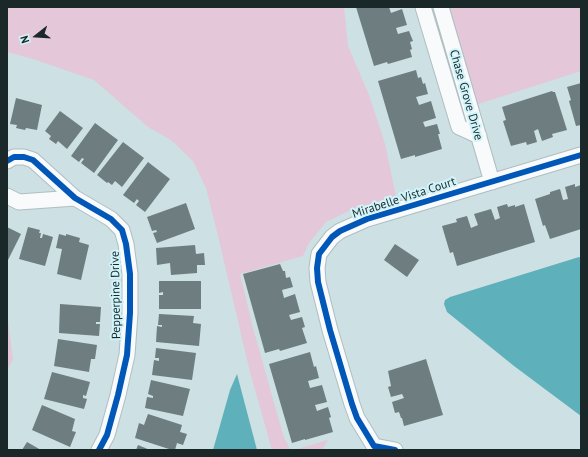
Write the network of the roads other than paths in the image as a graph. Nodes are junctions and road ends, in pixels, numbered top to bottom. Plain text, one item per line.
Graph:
1 (423, 7) edge
2 (441, 7) edge
3 (479, 136) junction
4 (581, 155) edge
5 (7, 161) edge
6 (492, 182) junction
7 (7, 196) edge
8 (75, 198) junction
9 (99, 450) edge
10 (395, 450) edge

1 - 3 street
2 - 3 street, Chase Grove Drive
3 - 6 street, Chase Grove Drive
4 - 6 street, Mirabelle Vista Court
5 - 8 street, Pepperpine Drive
6 - 10 street, Mirabelle Vista Court
7 - 8 street
8 - 9 street, Pepperpine Drive

